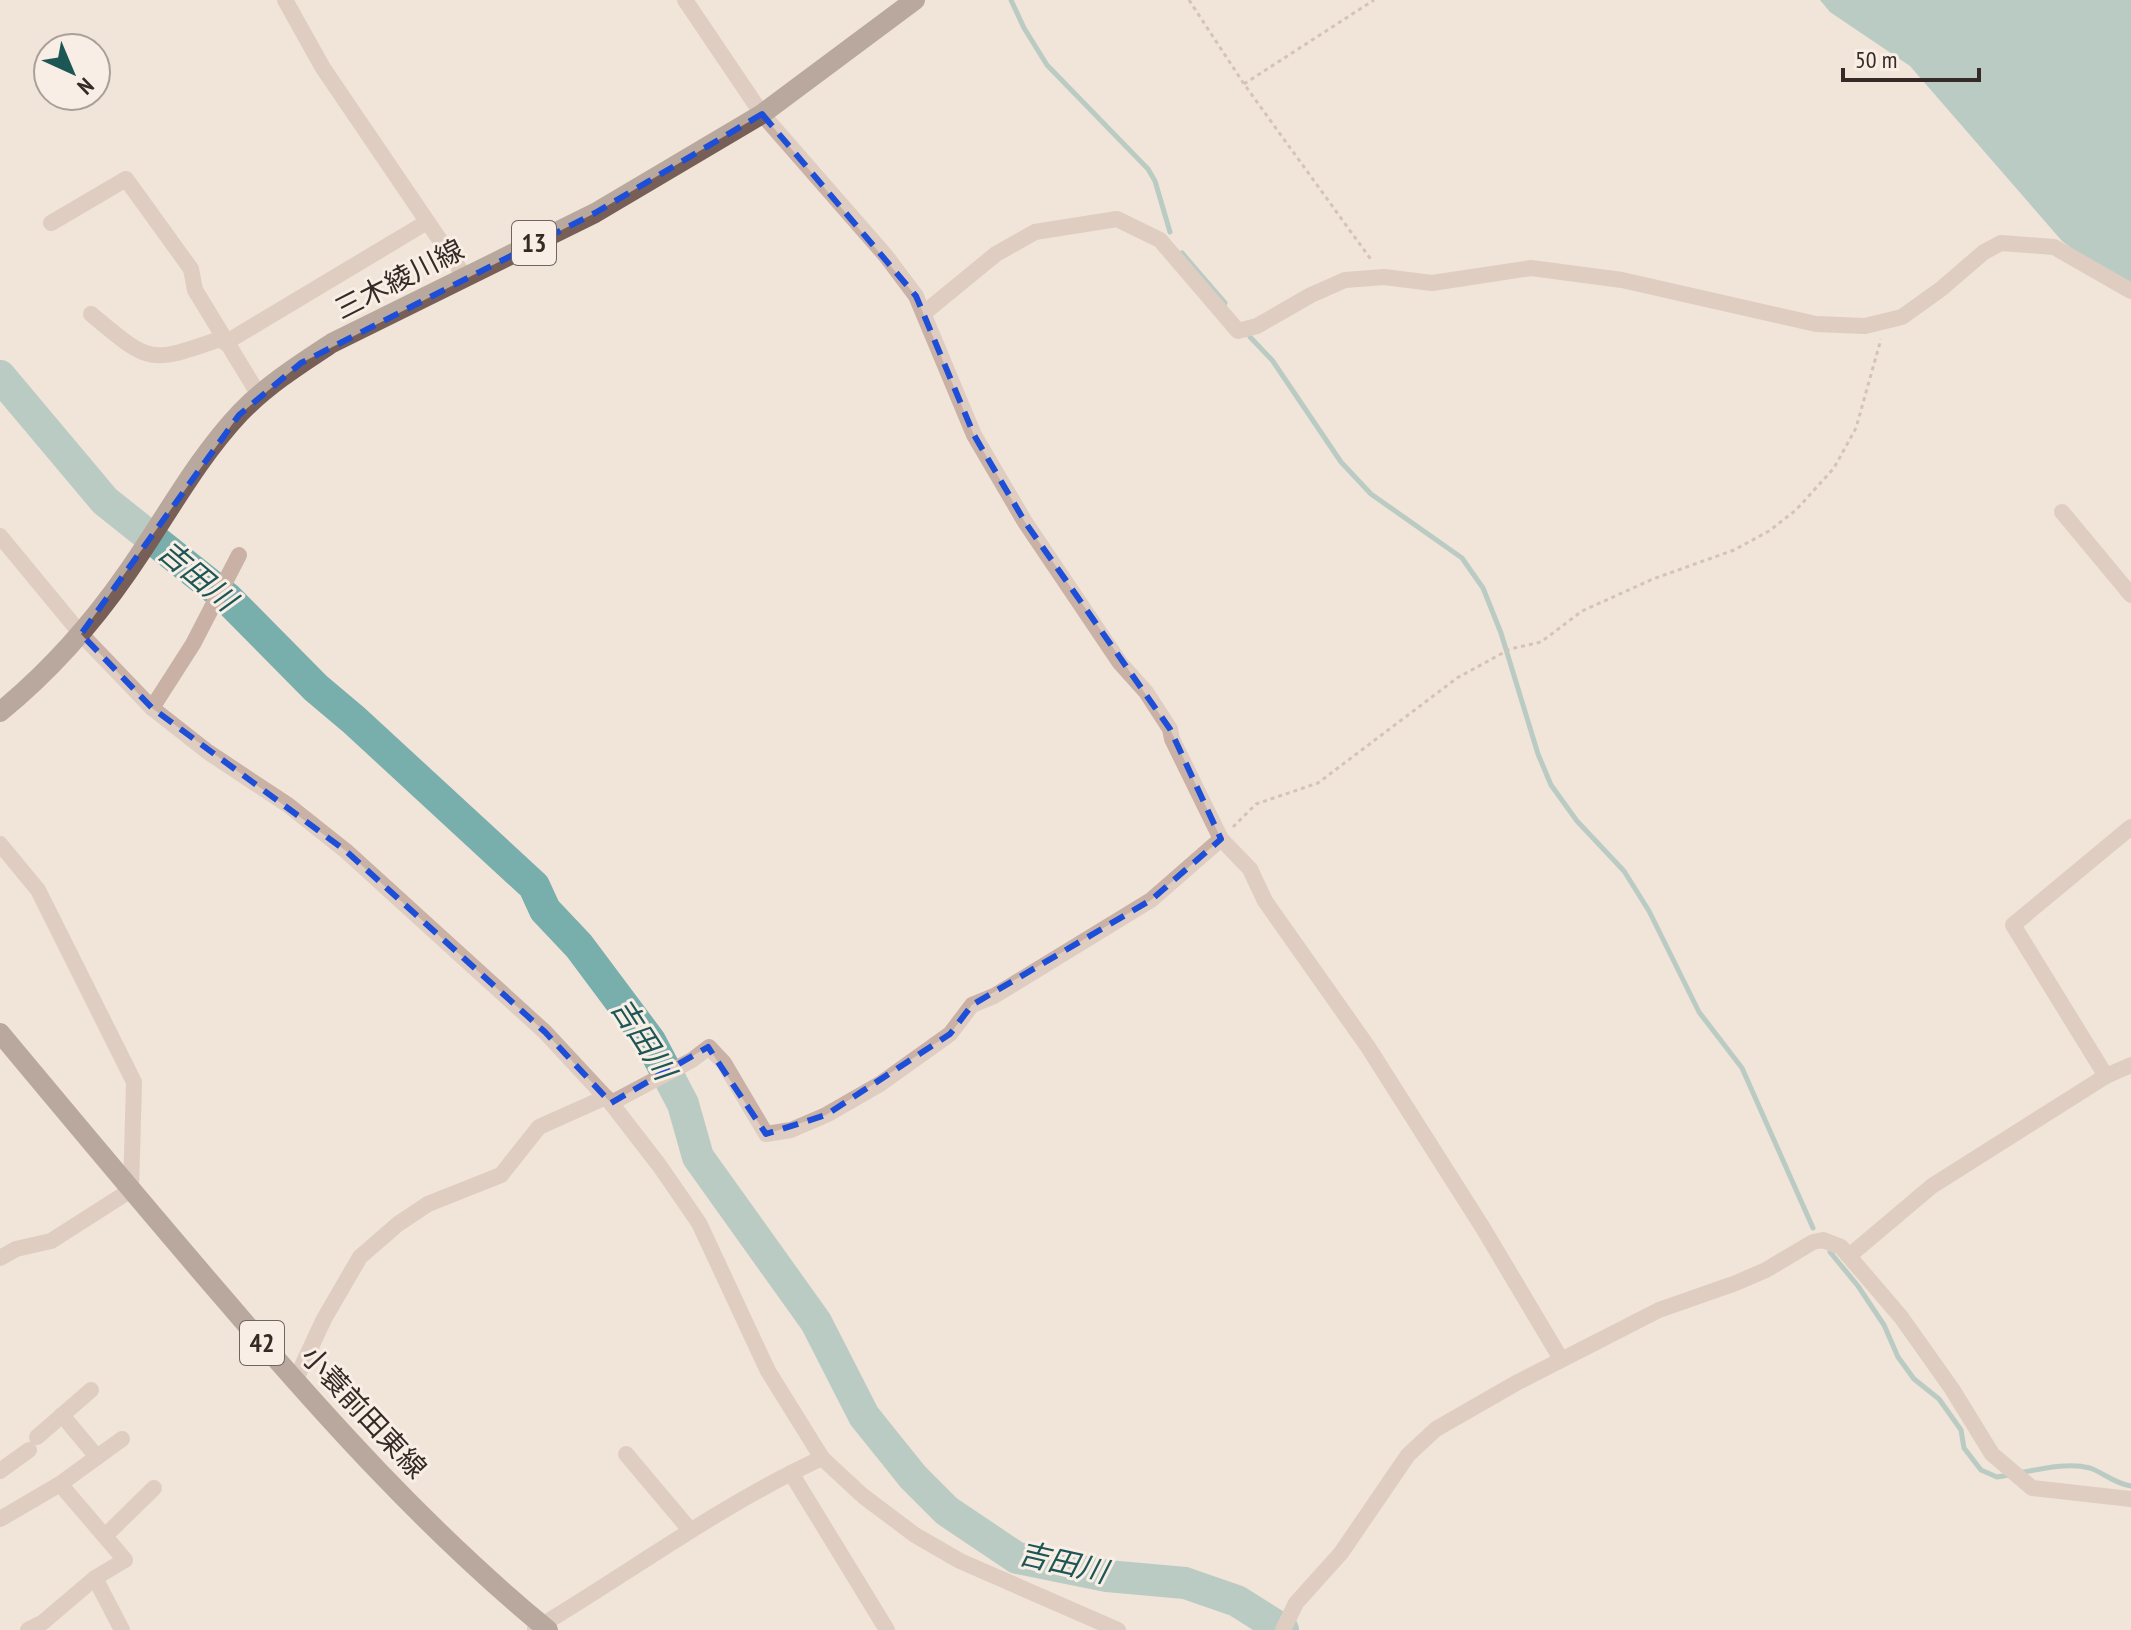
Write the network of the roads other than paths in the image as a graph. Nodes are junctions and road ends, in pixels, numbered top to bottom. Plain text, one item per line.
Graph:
1 (285, 0) edge
2 (685, 0) edge
3 (915, 0) edge
4 (762, 114) junction
5 (427, 222) junction
6 (51, 223) dead end
7 (465, 277) junction
8 (2131, 291) edge
9 (924, 313) junction
10 (91, 314) dead end
11 (224, 340) junction
12 (259, 395) junction
13 (2062, 512) dead end
14 (0, 536) edge
15 (236, 562) dead end
16 (2131, 595) edge
17 (81, 634) junction
18 (152, 708) junction
19 (0, 712) edge
20 (2131, 827) edge
21 (1221, 839) junction
22 (2, 850) edge
23 (0, 1033) edge
24 (2131, 1065) edge
25 (2106, 1076) junction
26 (608, 1100) junction
27 (131, 1190) junction
28 (1849, 1256) junction
29 (0, 1258) edge
30 (1561, 1359) junction
31 (295, 1381) junction
32 (91, 1390) dead end
33 (62, 1415) junction
34 (122, 1439) dead end
35 (626, 1454) dead end
36 (97, 1457) junction
37 (822, 1458) junction
38 (0, 1471) edge
39 (791, 1473) junction
40 (60, 1484) junction
41 (154, 1488) dead end
42 (2131, 1499) edge
43 (0, 1519) edge
44 (690, 1530) junction
45 (105, 1536) junction
46 (95, 1578) junction
47 (541, 1628) edge
48 (28, 1630) edge
49 (122, 1630) edge
50 (887, 1630) edge
51 (1118, 1630) edge
52 (1283, 1630) edge

1 - 5 street
2 - 4 street
3 - 4 main road, 三木綾川線 / 13
4 - 7 main road, 三木綾川線 / 13
4 - 9 street
5 - 7 street
5 - 11 street
6 - 11 street
7 - 12 main road, 三木綾川線 / 13
8 - 9 street
9 - 21 street
10 - 11 street
11 - 12 street
12 - 17 main road, 三木綾川線 / 13
13 - 16 street
14 - 17 street
15 - 18 street
17 - 18 street
17 - 19 main road, 三木綾川線 / 13
18 - 26 street
20 - 25 street
21 - 26 street
21 - 30 street
22 - 27 street
23 - 27 main road, 小蓑前田東線 / 42
24 - 25 street
25 - 28 street
26 - 31 street
26 - 37 street
27 - 29 street
27 - 31 main road, 小蓑前田東線 / 42
28 - 30 street
28 - 42 street
30 - 52 street
31 - 47 main road, 小蓑前田東線 / 42
32 - 33 street
33 - 36 street
33 - 38 street
34 - 36 street
35 - 44 street
36 - 40 street
37 - 39 street
37 - 51 street
39 - 44 street
39 - 50 street
40 - 43 street
40 - 45 street
41 - 45 street
44 - 47 street
45 - 46 street
46 - 48 street
46 - 49 street

